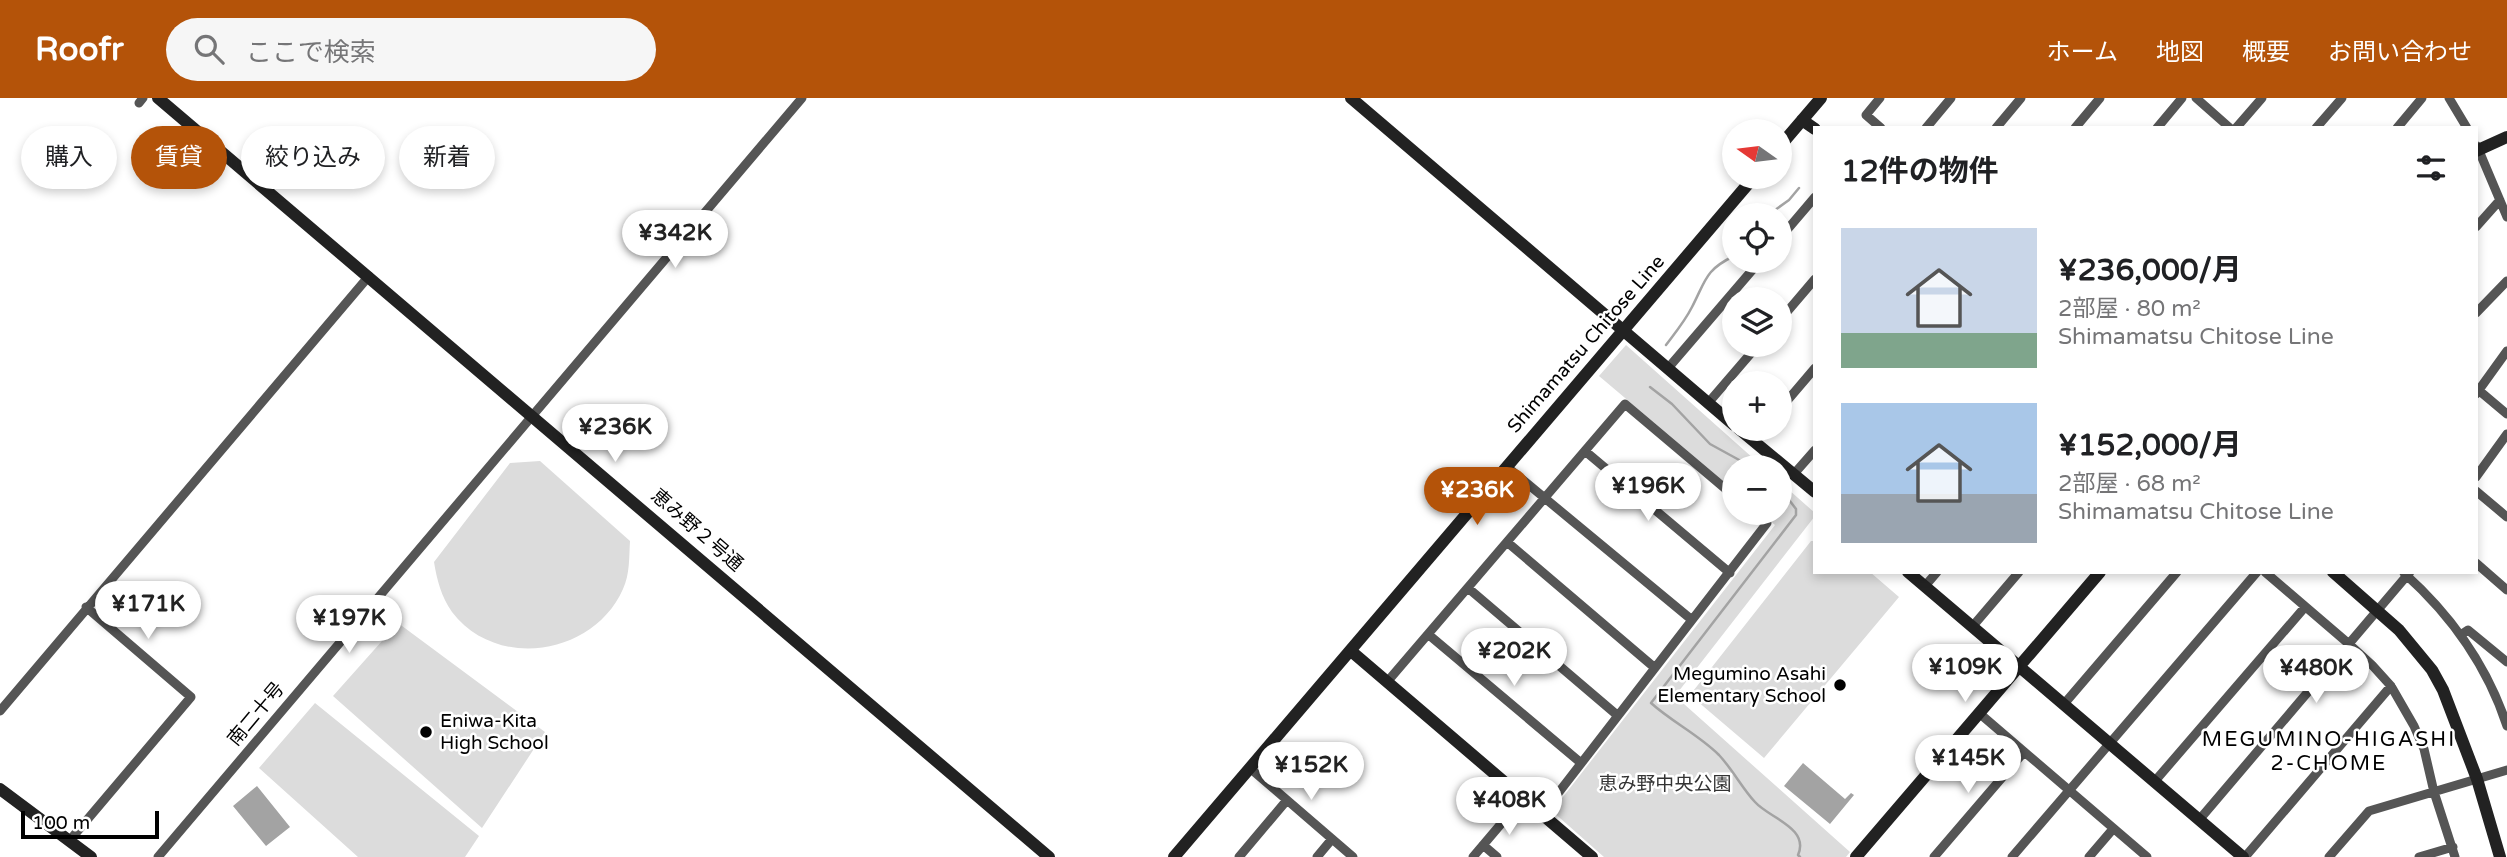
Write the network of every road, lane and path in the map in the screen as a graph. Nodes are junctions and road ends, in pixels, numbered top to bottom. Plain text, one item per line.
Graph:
1 (158, 98) edge
2 (803, 98) edge
3 (1351, 98) edge
4 (1821, 98) edge
5 (1880, 98) edge
6 (1951, 98) edge
7 (2021, 98) edge
8 (2100, 98) edge
9 (2182, 98) edge
10 (2196, 98) edge
11 (2262, 98) edge
12 (2342, 98) edge
13 (2422, 98) edge
14 (2449, 98) edge
15 (1802, 120) junction
16 (1879, 126) edge
17 (1928, 126) edge
18 (1998, 126) edge
19 (2077, 126) edge
20 (2159, 126) edge
21 (2228, 126) edge
22 (2238, 126) edge
23 (2318, 126) edge
24 (2399, 126) edge
25 (2466, 126) edge
26 (1813, 128) edge
27 (1792, 132) edge
28 (2507, 137) edge
29 (2478, 148) edge
30 (2478, 150) edge
31 (1744, 189) edge
32 (1813, 199) edge
33 (2500, 200) junction
34 (2507, 217) edge
35 (1792, 224) edge
36 (2478, 225) edge
37 (1750, 273) edge
38 (364, 281) junction
39 (1813, 281) edge
40 (2507, 281) edge
41 (1792, 306) edge
42 (2478, 311) edge
43 (1625, 330) junction
44 (2507, 351) edge
45 (1748, 357) edge
46 (1669, 367) junction
47 (1813, 370) edge
48 (2478, 390) edge
49 (2478, 392) edge
50 (1792, 395) edge
51 (1709, 402) junction
52 (1722, 414) edge
53 (2507, 414) edge
54 (529, 420) junction
55 (2507, 434) edge
56 (1754, 441) edge
57 (1585, 451) junction
58 (1813, 452) edge
59 (1506, 466) junction
60 (2478, 474) edge
61 (1793, 475) junction
62 (1722, 486) edge
63 (1813, 490) edge
64 (2478, 493) edge
65 (1546, 497) junction
66 (2507, 517) edge
67 (1766, 525) edge
68 (1507, 542) junction
69 (2478, 565) edge
70 (1730, 573) junction
71 (1910, 574) edge
72 (1935, 574) edge
73 (2017, 574) edge
74 (2098, 574) edge
75 (2175, 574) edge
76 (2255, 574) edge
77 (2267, 574) edge
78 (2335, 574) edge
79 (2406, 574) edge
80 (1925, 586) junction
81 (1468, 588) junction
82 (2507, 590) edge
83 (86, 607) junction
84 (2305, 607) junction
85 (2378, 611) junction
86 (1692, 621) junction
87 (1972, 627) junction
88 (2462, 634) junction
89 (1429, 635) junction
90 (2349, 644) junction
91 (1350, 651) junction
92 (2507, 662) edge
93 (2019, 666) junction
94 (1655, 668) junction
95 (1387, 682) junction
96 (2390, 686) junction
97 (2064, 704) junction
98 (0, 711) edge
99 (1979, 713) junction
100 (1617, 715) junction
101 (2507, 726) edge
102 (2108, 743) junction
103 (2024, 752) junction
104 (1581, 763) junction
105 (1251, 769) junction
106 (2507, 770) edge
107 (2477, 779) junction
108 (2155, 781) junction
109 (0, 789) edge
110 (2069, 791) junction
111 (2434, 792) junction
112 (1523, 798) junction
113 (1287, 800) junction
114 (1542, 814) junction
115 (2199, 820) junction
116 (2113, 829) junction
117 (1332, 839) junction
118 (70, 840) junction
119 (1483, 845) junction
120 (2453, 847) junction
121 (2333, 856) edge
122 (91, 857) edge
123 (158, 857) edge
124 (1049, 857) edge
125 (1174, 857) edge
126 (1239, 857) edge
127 (1317, 857) edge
128 (1353, 857) edge
129 (1473, 857) edge
130 (1497, 857) edge
131 (1592, 857) edge
132 (1856, 857) edge
133 (1934, 857) edge
134 (2012, 857) edge
135 (2089, 857) edge
136 (2147, 857) edge
137 (2244, 857) edge
138 (2419, 857) edge
139 (2455, 857) edge
140 (2500, 857) edge

1 - 38 street, 恵み野２号通
2 - 54 street
3 - 43 street
4 - 15 street
5 - 16 street
6 - 17 street
7 - 18 street
8 - 19 street
9 - 20 street
10 - 21 street
11 - 22 street
12 - 23 street
13 - 24 street
14 - 25 street
15 - 26 street
15 - 27 street
28 - 29 street
30 - 33 street
31 - 43 street, Shimamatsu Chitose Line
32 - 35 street
33 - 34 street
33 - 36 street
37 - 46 street
38 - 54 street, 恵み野２号通
38 - 83 street
39 - 41 street
40 - 42 street
43 - 46 street
43 - 59 street, Shimamatsu Chitose Line
44 - 48 street
45 - 51 street
46 - 51 street
47 - 50 street
49 - 53 street
51 - 52 street
54 - 123 street, 南二十号
54 - 124 street, 恵み野２号通
55 - 60 street
56 - 61 street
57 - 62 street
57 - 65 street
57 - 70 street
58 - 61 street
59 - 65 street
59 - 91 street, Shimamatsu Chitose Line
61 - 63 street
64 - 66 street
65 - 68 street
65 - 86 street
67 - 70 street
68 - 81 street
68 - 94 street
69 - 82 street
70 - 86 street
71 - 80 street
72 - 80 street
73 - 87 street
74 - 93 street
75 - 97 street
76 - 102 street
77 - 84 street
78 - 85 street
79 - 85 street
79 - 88 street
80 - 87 street
81 - 89 street
81 - 100 street
83 - 98 street
83 - 118 street
84 - 90 street
84 - 108 street
85 - 90 street
85 - 107 street
86 - 94 street
87 - 93 street
88 - 92 street
88 - 101 street
89 - 95 street
89 - 104 street
90 - 96 street
90 - 115 street
91 - 95 street
91 - 105 street, Shimamatsu Chitose Line
93 - 97 street
93 - 99 street
94 - 100 street
95 - 112 street
96 - 111 street
96 - 137 street
97 - 102 street
99 - 103 street
99 - 132 street
100 - 104 street
102 - 108 street
102 - 110 street
103 - 110 street
103 - 133 street
104 - 114 street
105 - 113 street
105 - 125 street, Shimamatsu Chitose Line
106 - 107 street
107 - 111 street
107 - 140 street
108 - 115 street
109 - 118 street
110 - 116 street
110 - 134 street
111 - 120 street
111 - 121 street
112 - 114 street
112 - 119 street
113 - 117 street
113 - 126 street
114 - 131 street
115 - 137 street
116 - 135 street
116 - 136 street
117 - 127 street
117 - 128 street
118 - 122 street
119 - 129 street
119 - 130 street
120 - 138 street
120 - 139 street

